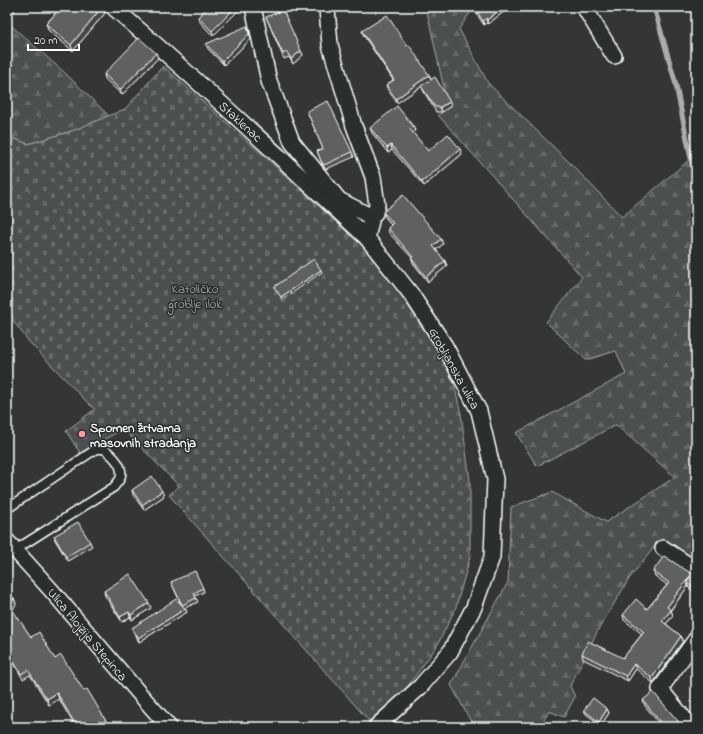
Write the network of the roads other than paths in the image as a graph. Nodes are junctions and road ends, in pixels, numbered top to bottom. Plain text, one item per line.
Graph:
1 (113, 7) edge
2 (253, 7) edge
3 (584, 7) edge
4 (327, 9) dead end
5 (614, 56) dead end
6 (369, 218) junction
7 (367, 238) junction
8 (7, 508) edge
9 (11, 546) edge
10 (663, 548) dead end
11 (696, 570) edge
12 (696, 639) edge
13 (169, 727) edge
14 (376, 727) edge
15 (691, 727) edge

1 - 7 street, Staklenac
2 - 6 street
3 - 5 street
4 - 6 street
6 - 7 street
7 - 14 street, Grobljanska ulica
8 - 9 lane
9 - 13 street, Ulica Alojzija Stepinca
10 - 11 street
12 - 15 street

